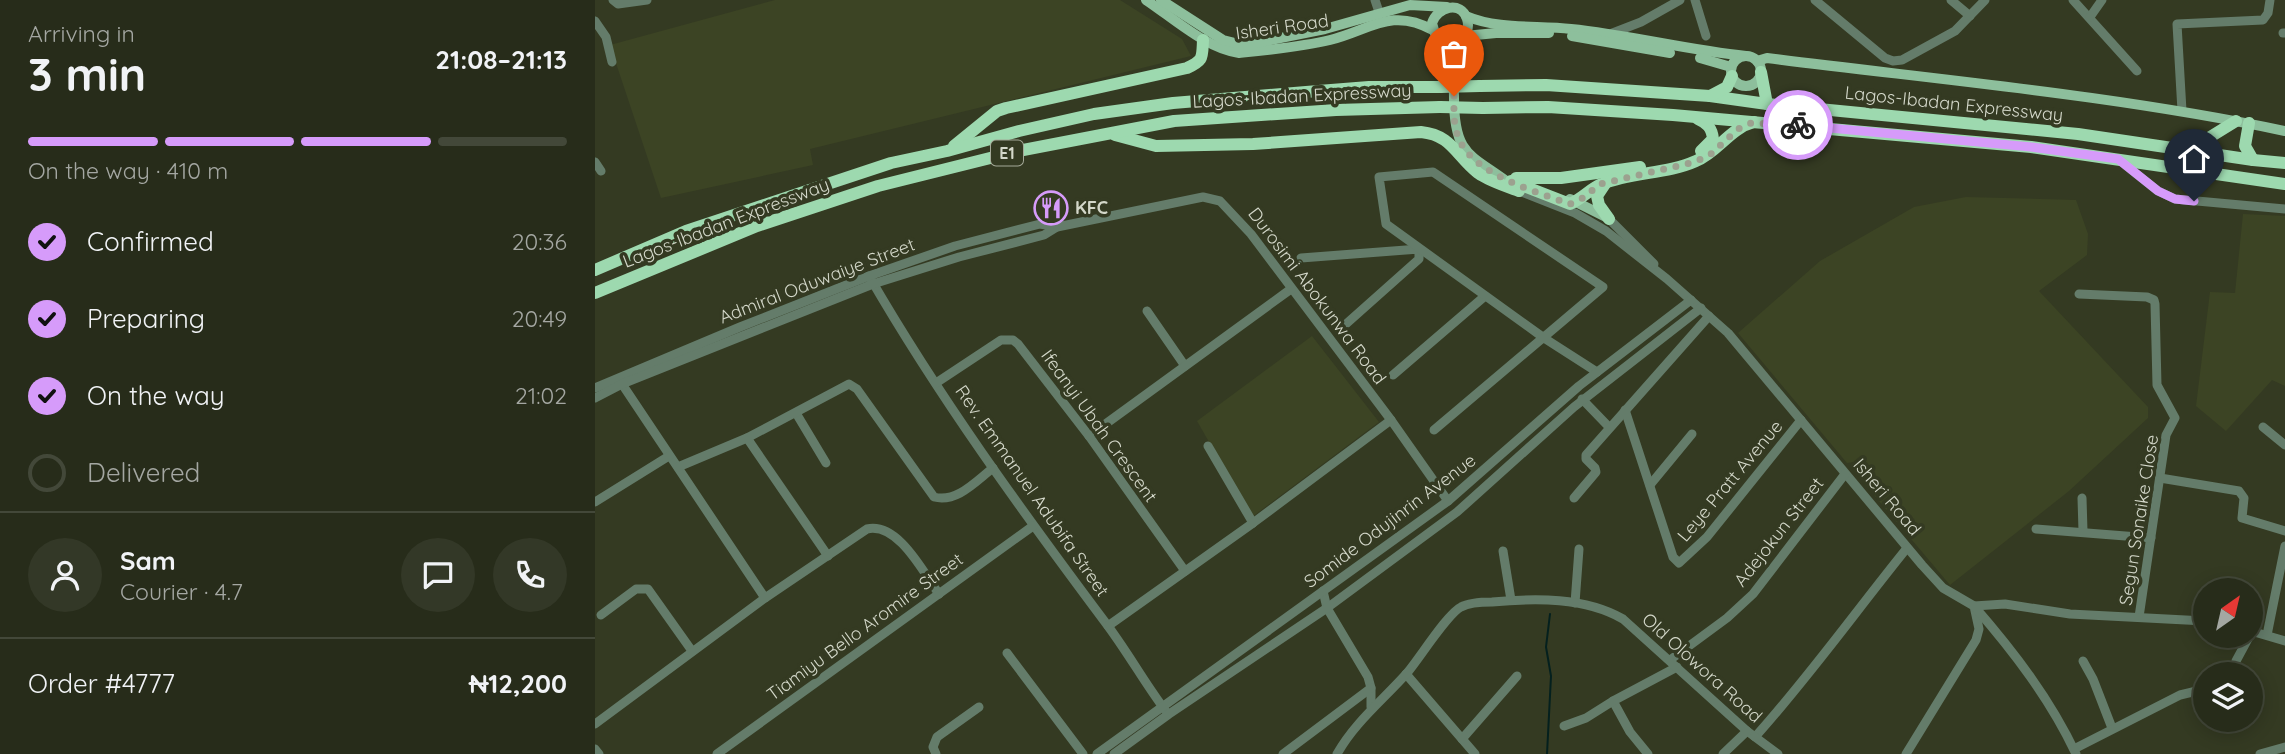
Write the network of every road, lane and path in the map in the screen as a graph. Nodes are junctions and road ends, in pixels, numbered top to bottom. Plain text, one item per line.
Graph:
1 (613, 0) edge
2 (647, 0) edge
3 (1146, 0) edge
4 (1161, 0) edge
5 (1375, 0) edge
6 (1680, 0) edge
7 (1695, 0) edge
8 (1815, 0) edge
9 (1951, 0) edge
10 (1985, 0) edge
11 (2073, 0) edge
12 (2102, 0) edge
13 (2270, 0) edge
14 (1447, 3) edge
15 (1379, 12) junction
16 (1466, 16) junction
17 (1970, 16) junction
18 (2090, 17) junction
19 (595, 21) edge
20 (1433, 30) junction
21 (1610, 34) junction
22 (1706, 36) dead end
23 (1464, 37) junction
24 (1203, 40) junction
25 (1441, 41) junction
26 (1746, 56) junction
27 (1454, 59) junction
28 (612, 62) dead end
29 (1759, 67) junction
30 (1732, 71) junction
31 (2137, 71) dead end
32 (1710, 96) junction
33 (1767, 104) junction
34 (2182, 111) junction
35 (1673, 115) junction
36 (1454, 120) junction
37 (1761, 122) junction
38 (2243, 122) junction
39 (2285, 131) edge
40 (1108, 133) junction
41 (2189, 151) junction
42 (947, 152) junction
43 (2118, 159) junction
44 (2253, 160) junction
45 (595, 162) edge
46 (2285, 163) edge
47 (601, 171) dead end
48 (1500, 176) junction
49 (1516, 178) junction
50 (1606, 183) junction
51 (2285, 184) edge
52 (1519, 191) junction
53 (1576, 202) junction
54 (2285, 209) edge
55 (1609, 219) junction
56 (1419, 248) junction
57 (1300, 258) dead end
58 (595, 270) edge
59 (1667, 279) junction
60 (871, 280) junction
61 (1291, 289) junction
62 (595, 293) edge
63 (2079, 294) dead end
64 (1485, 296) junction
65 (1691, 300) junction
66 (1700, 308) junction
67 (1147, 311) dead end
68 (1709, 316) junction
69 (1346, 324) dead end
70 (1654, 326) junction
71 (1663, 337) junction
72 (1543, 338) junction
73 (1677, 351) junction
74 (1185, 366) junction
75 (1597, 372) junction
76 (1392, 375) dead end
77 (619, 381) junction
78 (936, 383) junction
79 (595, 388) edge
80 (595, 398) edge
81 (1582, 400) junction
82 (1625, 410) junction
83 (796, 414) junction
84 (1391, 420) junction
85 (1801, 420) junction
86 (1609, 427) junction
87 (2263, 427) dead end
88 (1434, 429) dead end
89 (1692, 434) dead end
90 (1089, 436) junction
91 (747, 438) junction
92 (2285, 444) edge
93 (1208, 446) dead end
94 (669, 456) junction
95 (826, 463) dead end
96 (678, 467) junction
97 (993, 468) junction
98 (1845, 474) junction
99 (2160, 478) junction
100 (1469, 483) junction
101 (1650, 485) junction
102 (1478, 494) junction
103 (1574, 498) dead end
104 (2082, 498) dead end
105 (1448, 501) junction
106 (595, 502) edge
107 (1253, 523) junction
108 (1033, 526) junction
109 (2036, 529) dead end
110 (2083, 531) junction
111 (2285, 531) edge
112 (2151, 538) junction
113 (2285, 546) edge
114 (1907, 548) junction
115 (1579, 549) dead end
116 (1503, 551) dead end
117 (828, 556) junction
118 (1185, 571) junction
119 (1323, 592) junction
120 (939, 594) junction
121 (765, 598) junction
122 (1511, 600) junction
123 (1575, 603) junction
124 (1973, 606) junction
125 (1327, 607) junction
126 (601, 615) dead end
127 (2139, 617) junction
128 (2193, 620) edge
129 (1108, 626) junction
130 (2263, 634) edge
131 (2267, 635) junction
132 (2285, 641) edge
133 (692, 651) junction
134 (1007, 653) dead end
135 (2083, 661) dead end
136 (1673, 664) junction
137 (1406, 674) junction
138 (1517, 676) dead end
139 (1371, 688) junction
140 (2193, 692) edge
141 (1613, 701) junction
142 (979, 707) dead end
143 (1371, 707) junction
144 (1166, 711) junction
145 (595, 724) edge
146 (1563, 726) dead end
147 (2112, 728) junction
148 (1747, 731) junction
149 (1755, 737) junction
150 (1462, 739) junction
151 (2285, 747) edge
152 (595, 749) edge
153 (2075, 751) edge
154 (599, 754) edge
155 (717, 754) edge
156 (936, 754) edge
157 (1083, 754) edge
158 (1097, 754) edge
159 (1114, 754) edge
160 (1283, 754) edge
161 (1337, 754) edge
162 (1475, 754) edge
163 (1648, 754) edge
164 (1723, 754) edge
165 (1778, 754) edge
166 (1906, 754) edge
167 (2260, 754) edge

1 - 2 street
3 - 24 main road, Isheri Road
4 - 15 main road, Isheri Road
5 - 15 street
6 - 21 street
7 - 22 street
8 - 17 street
9 - 17 street
10 - 17 street
11 - 18 street
12 - 18 street
13 - 34 street
14 - 15 main road, Isheri Road
14 - 16 main road, Isheri Road
14 - 20 main road
16 - 21 main road
16 - 23 main road, Isheri Road
18 - 31 street
19 - 28 street
20 - 24 main road, Isheri Road
20 - 25 main road
21 - 26 main road
23 - 25 main road
23 - 27 main road, Isheri Road
23 - 30 main road
24 - 42 highway
25 - 27 main road
26 - 29 main road
26 - 30 main road
27 - 36 main road, Isheri Road
29 - 30 main road
29 - 33 highway
29 - 34 main road
30 - 32 highway
32 - 33 highway, Lagos-Ibadan Expressway / E1
32 - 42 highway, Lagos-Ibadan Expressway / E1, bridge
33 - 41 highway, Lagos-Ibadan Expressway / E1
34 - 38 main road
35 - 37 highway, Lagos-Ibadan Expressway / E1
35 - 40 highway, Lagos-Ibadan Expressway / E1, bridge
35 - 49 highway
36 - 48 main road, Isheri Road
36 - 49 main road, Isheri Road
37 - 43 highway, Lagos-Ibadan Expressway / E1
37 - 50 highway
38 - 39 main road
38 - 41 highway
38 - 44 highway
40 - 52 highway
40 - 62 highway, Lagos-Ibadan Expressway / E1
41 - 44 highway, Lagos-Ibadan Expressway / E1
42 - 58 highway, Lagos-Ibadan Expressway / E1
43 - 51 highway, Lagos-Ibadan Expressway / E1
43 - 54 street
44 - 46 highway, Lagos-Ibadan Expressway / E1
45 - 47 street
48 - 52 main road, Isheri Road
48 - 53 highway
49 - 53 main road, Isheri Road
50 - 53 highway
50 - 55 highway
52 - 59 street, Isheri Road
53 - 55 main road, Isheri Road
55 - 59 street, Isheri Road
56 - 57 street
56 - 64 street
56 - 69 street
56 - 72 street
59 - 65 street, Isheri Road
60 - 61 street, Durosimi Abokunwa Road
60 - 77 street, Admiral Oduwaiye Street
60 - 78 street, Rev. Emmanuel Adubifa Street
61 - 74 street
61 - 84 street, Durosimi Abokunwa Road
63 - 99 street, Segun Sonaike Close
64 - 72 street
64 - 76 street
65 - 66 street, Isheri Road
65 - 70 street, Somide Odujinrin Avenue
66 - 68 street, Isheri Road
66 - 71 street
67 - 74 street
68 - 73 street
68 - 85 street, Isheri Road
70 - 71 street
70 - 75 street, Somide Odujinrin Avenue
71 - 73 street
71 - 81 street
72 - 75 street
72 - 88 street
73 - 82 street
74 - 90 street
75 - 100 street, Somide Odujinrin Avenue
77 - 79 street, Admiral Oduwaiye Street
77 - 80 street, Admiral Oduwaiye Street
77 - 94 street
78 - 90 street, Ifeanyi Ubah Crescent
78 - 97 street, Rev. Emmanuel Adubifa Street
81 - 86 street
81 - 102 street
82 - 86 street
82 - 101 street, Leye Pratt Avenue
83 - 91 street
83 - 95 street
83 - 97 street
84 - 105 street, Durosimi Abokunwa Road
84 - 107 street
85 - 98 street, Isheri Road
85 - 101 street, Leye Pratt Avenue
86 - 103 street
87 - 92 street
89 - 101 street
90 - 118 street, Ifeanyi Ubah Crescent
91 - 96 street
91 - 117 street
93 - 107 street
94 - 96 street
94 - 106 street
96 - 121 street
97 - 108 street, Rev. Emmanuel Adubifa Street
98 - 114 street, Isheri Road
98 - 136 street, Adejokun Street
99 - 111 street
99 - 112 street, Segun Sonaike Close
100 - 102 street
100 - 105 street, Somide Odujinrin Avenue
102 - 125 street
104 - 110 street
105 - 119 street, Somide Odujinrin Avenue
107 - 118 street
108 - 120 street, Tiamiyu Bello Aromire Street
108 - 129 street, Rev. Emmanuel Adubifa Street
109 - 110 street
110 - 112 street
112 - 127 street, Segun Sonaike Close
113 - 131 street
114 - 124 street, Isheri Road
114 - 149 street
115 - 123 street
116 - 122 street
117 - 120 street
117 - 121 street
118 - 129 street
119 - 125 street
119 - 144 street, Somide Odujinrin Avenue
120 - 155 street, Tiamiyu Bello Aromire Street
121 - 133 street
122 - 123 street, Old Olowora Road
122 - 137 street, Old Olowora Road
123 - 136 street, Old Olowora Road
124 - 127 street
124 - 153 street, Isheri Road
124 - 166 street
125 - 139 street
125 - 144 street
126 - 133 street
127 - 128 street
129 - 144 street, Rev. Emmanuel Adubifa Street
130 - 131 street
131 - 132 street
133 - 145 street
134 - 157 street
135 - 147 street
136 - 141 street, Adejokun Street
136 - 148 street, Old Olowora Road
137 - 143 street, Old Olowora Road
137 - 150 street
138 - 150 street
139 - 143 street
139 - 160 street
140 - 147 street
141 - 146 street, Adejokun Street
141 - 163 street
142 - 156 street
143 - 161 street, Old Olowora Road
144 - 158 street, Somide Odujinrin Avenue
144 - 159 street
147 - 153 street
148 - 149 street, Old Olowora Road
148 - 164 street
149 - 165 street, Old Olowora Road
150 - 162 street
151 - 167 street
152 - 154 street

